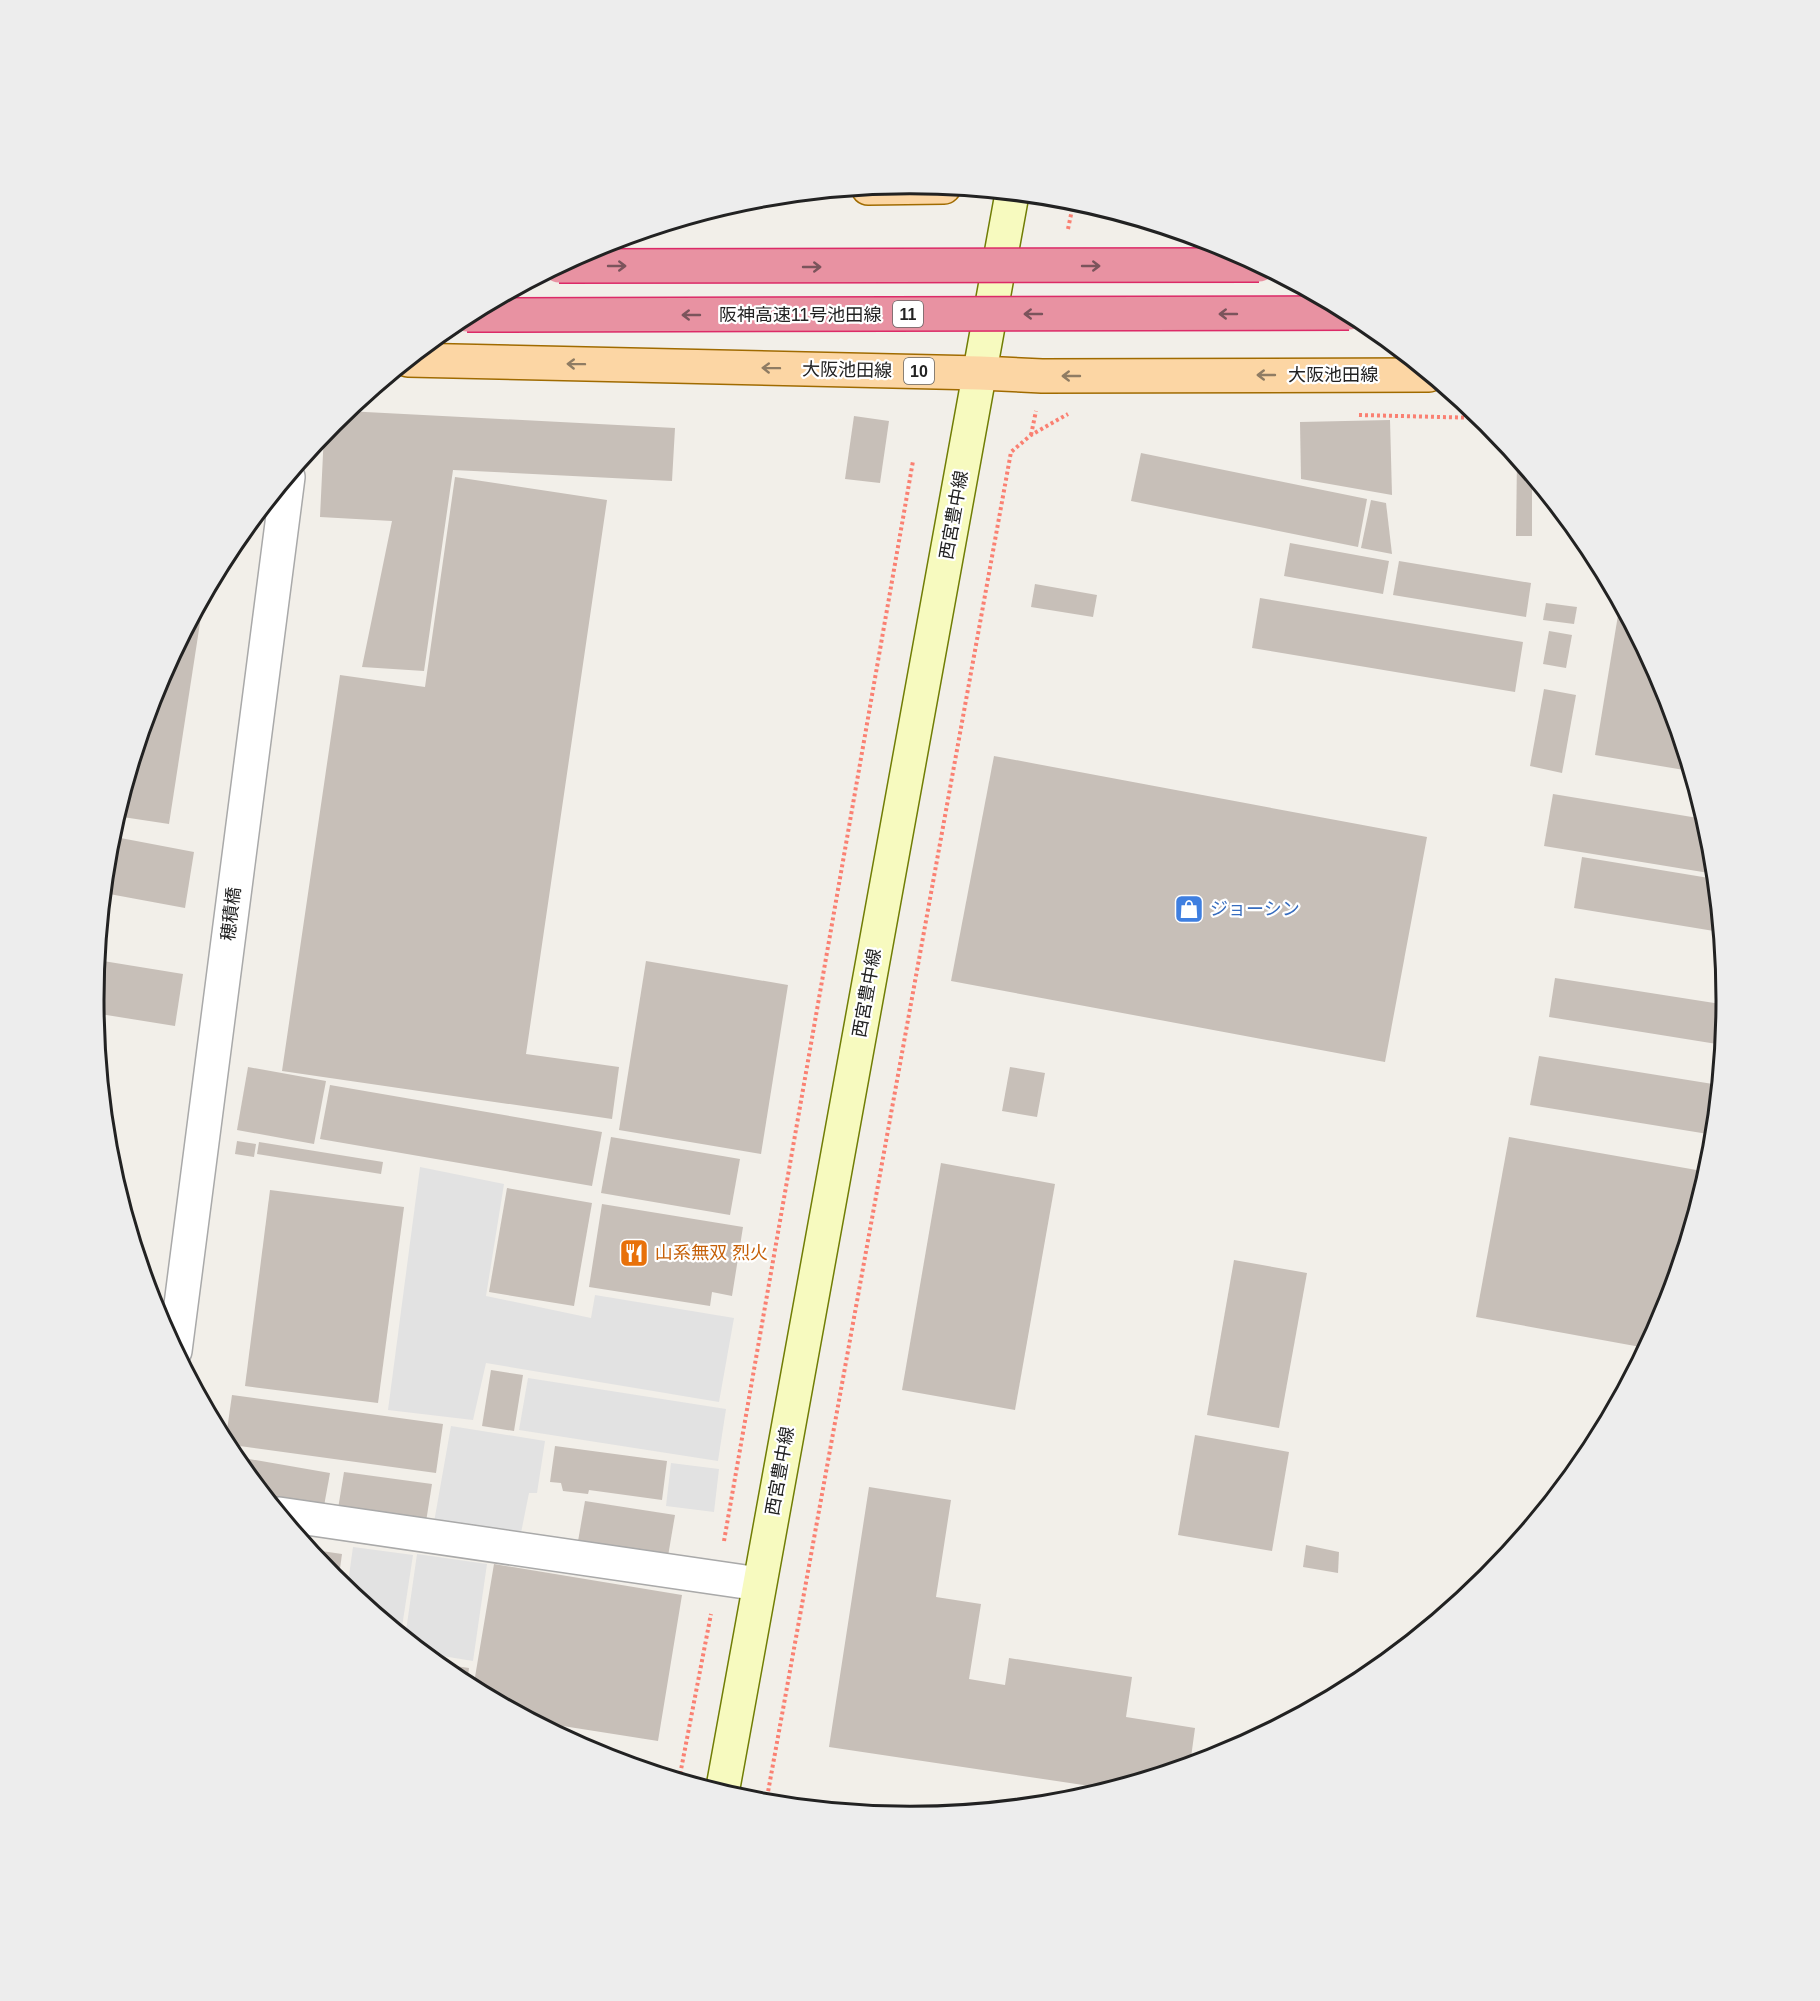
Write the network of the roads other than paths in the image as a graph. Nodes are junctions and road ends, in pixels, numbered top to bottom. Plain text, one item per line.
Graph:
1 (1011, 201) edge
2 (1241, 265) edge
3 (577, 266) edge
4 (1332, 314) edge
5 (486, 315) edge
6 (420, 360) edge
7 (980, 373) junction
8 (1418, 375) edge
9 (286, 490) edge
10 (177, 1335) edge
11 (290, 1516) edge
12 (759, 1584) junction
13 (723, 1785) edge

1 - 7 main road, 西宮豊中線
3 -> 2 highway, bridge
4 -> 5 highway, 阪神高速11号池田線 / 11, bridge
7 -> 6 main road, 大阪池田線 / 10
8 -> 7 main road, 大阪池田線 / 10
7 - 12 main road, 西宮豊中線
9 - 10 street, 穂積橋
11 - 12 street
12 - 13 main road, 西宮豊中線

